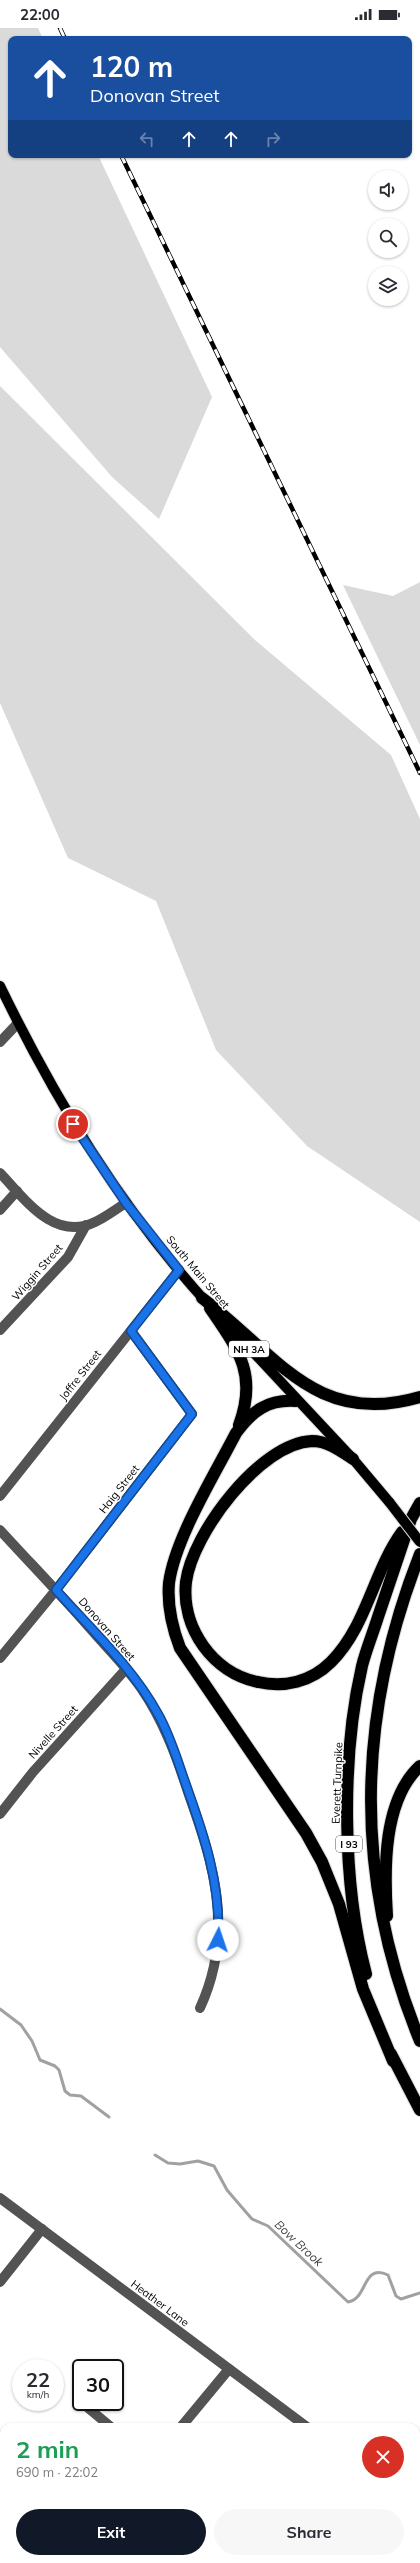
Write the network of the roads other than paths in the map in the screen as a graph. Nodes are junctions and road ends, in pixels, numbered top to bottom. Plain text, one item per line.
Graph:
1 (0, 986) edge
2 (18, 1023) junction
3 (0, 1042) edge
4 (0, 1172) edge
5 (17, 1191) junction
6 (126, 1203) junction
7 (0, 1210) edge
8 (86, 1225) junction
9 (179, 1270) junction
10 (202, 1298) junction
11 (0, 1330) edge
12 (131, 1331) junction
13 (420, 1397) edge
14 (296, 1401) junction
15 (236, 1433) junction
16 (353, 1460) junction
17 (0, 1496) edge
18 (420, 1503) edge
19 (411, 1519) junction
20 (0, 1530) edge
21 (420, 1542) edge
22 (420, 1554) edge
23 (56, 1590) junction
24 (0, 1658) edge
25 (126, 1669) junction
26 (420, 1766) edge
27 (0, 1814) edge
28 (391, 1957) junction
29 (200, 2008) dead end
30 (420, 2041) edge
31 (393, 2061) junction
32 (420, 2110) edge
33 (0, 2198) edge
34 (42, 2229) junction
35 (0, 2282) edge
36 (229, 2369) junction
37 (92, 2411) edge
38 (107, 2423) edge
39 (184, 2423) edge
40 (302, 2423) edge

1 - 2 main road, South Main Street / NH 3A
2 - 3 street
2 - 6 main road, South Main Street / NH 3A
4 - 5 street
5 - 7 street
5 - 8 street
6 - 8 street
6 - 9 main road, South Main Street / NH 3A
8 - 11 street, Wiggin Street
9 - 10 main road, South Main Street / NH 3A
9 - 12 street, Joffre Street
10 - 13 highway
10 - 14 main road, South Main Street / NH 3A
10 - 15 highway
12 - 17 street, Joffre Street
12 - 23 street, Haig Street
14 - 15 highway
14 - 16 main road, South Main Street / NH 3A
15 - 31 highway
16 - 19 highway
16 - 21 main road, South Main Street / NH 3A, bridge
18 - 19 highway, Everett Turnpike / I 93
19 - 31 highway, Everett Turnpike / I 93
20 - 23 street, Donovan Street
22 - 28 highway, I 93
23 - 24 street, Haig Street
23 - 25 street, Donovan Street
25 - 27 street, Nivelle Street
25 - 29 street, Donovan Street
26 - 28 highway
28 - 30 highway, I 93
31 - 32 highway, Everett Turnpike / I 93
33 - 34 street, Heather Lane
34 - 35 street
34 - 36 street, Heather Lane
36 - 39 street
36 - 40 street, Heather Lane
37 - 38 street

